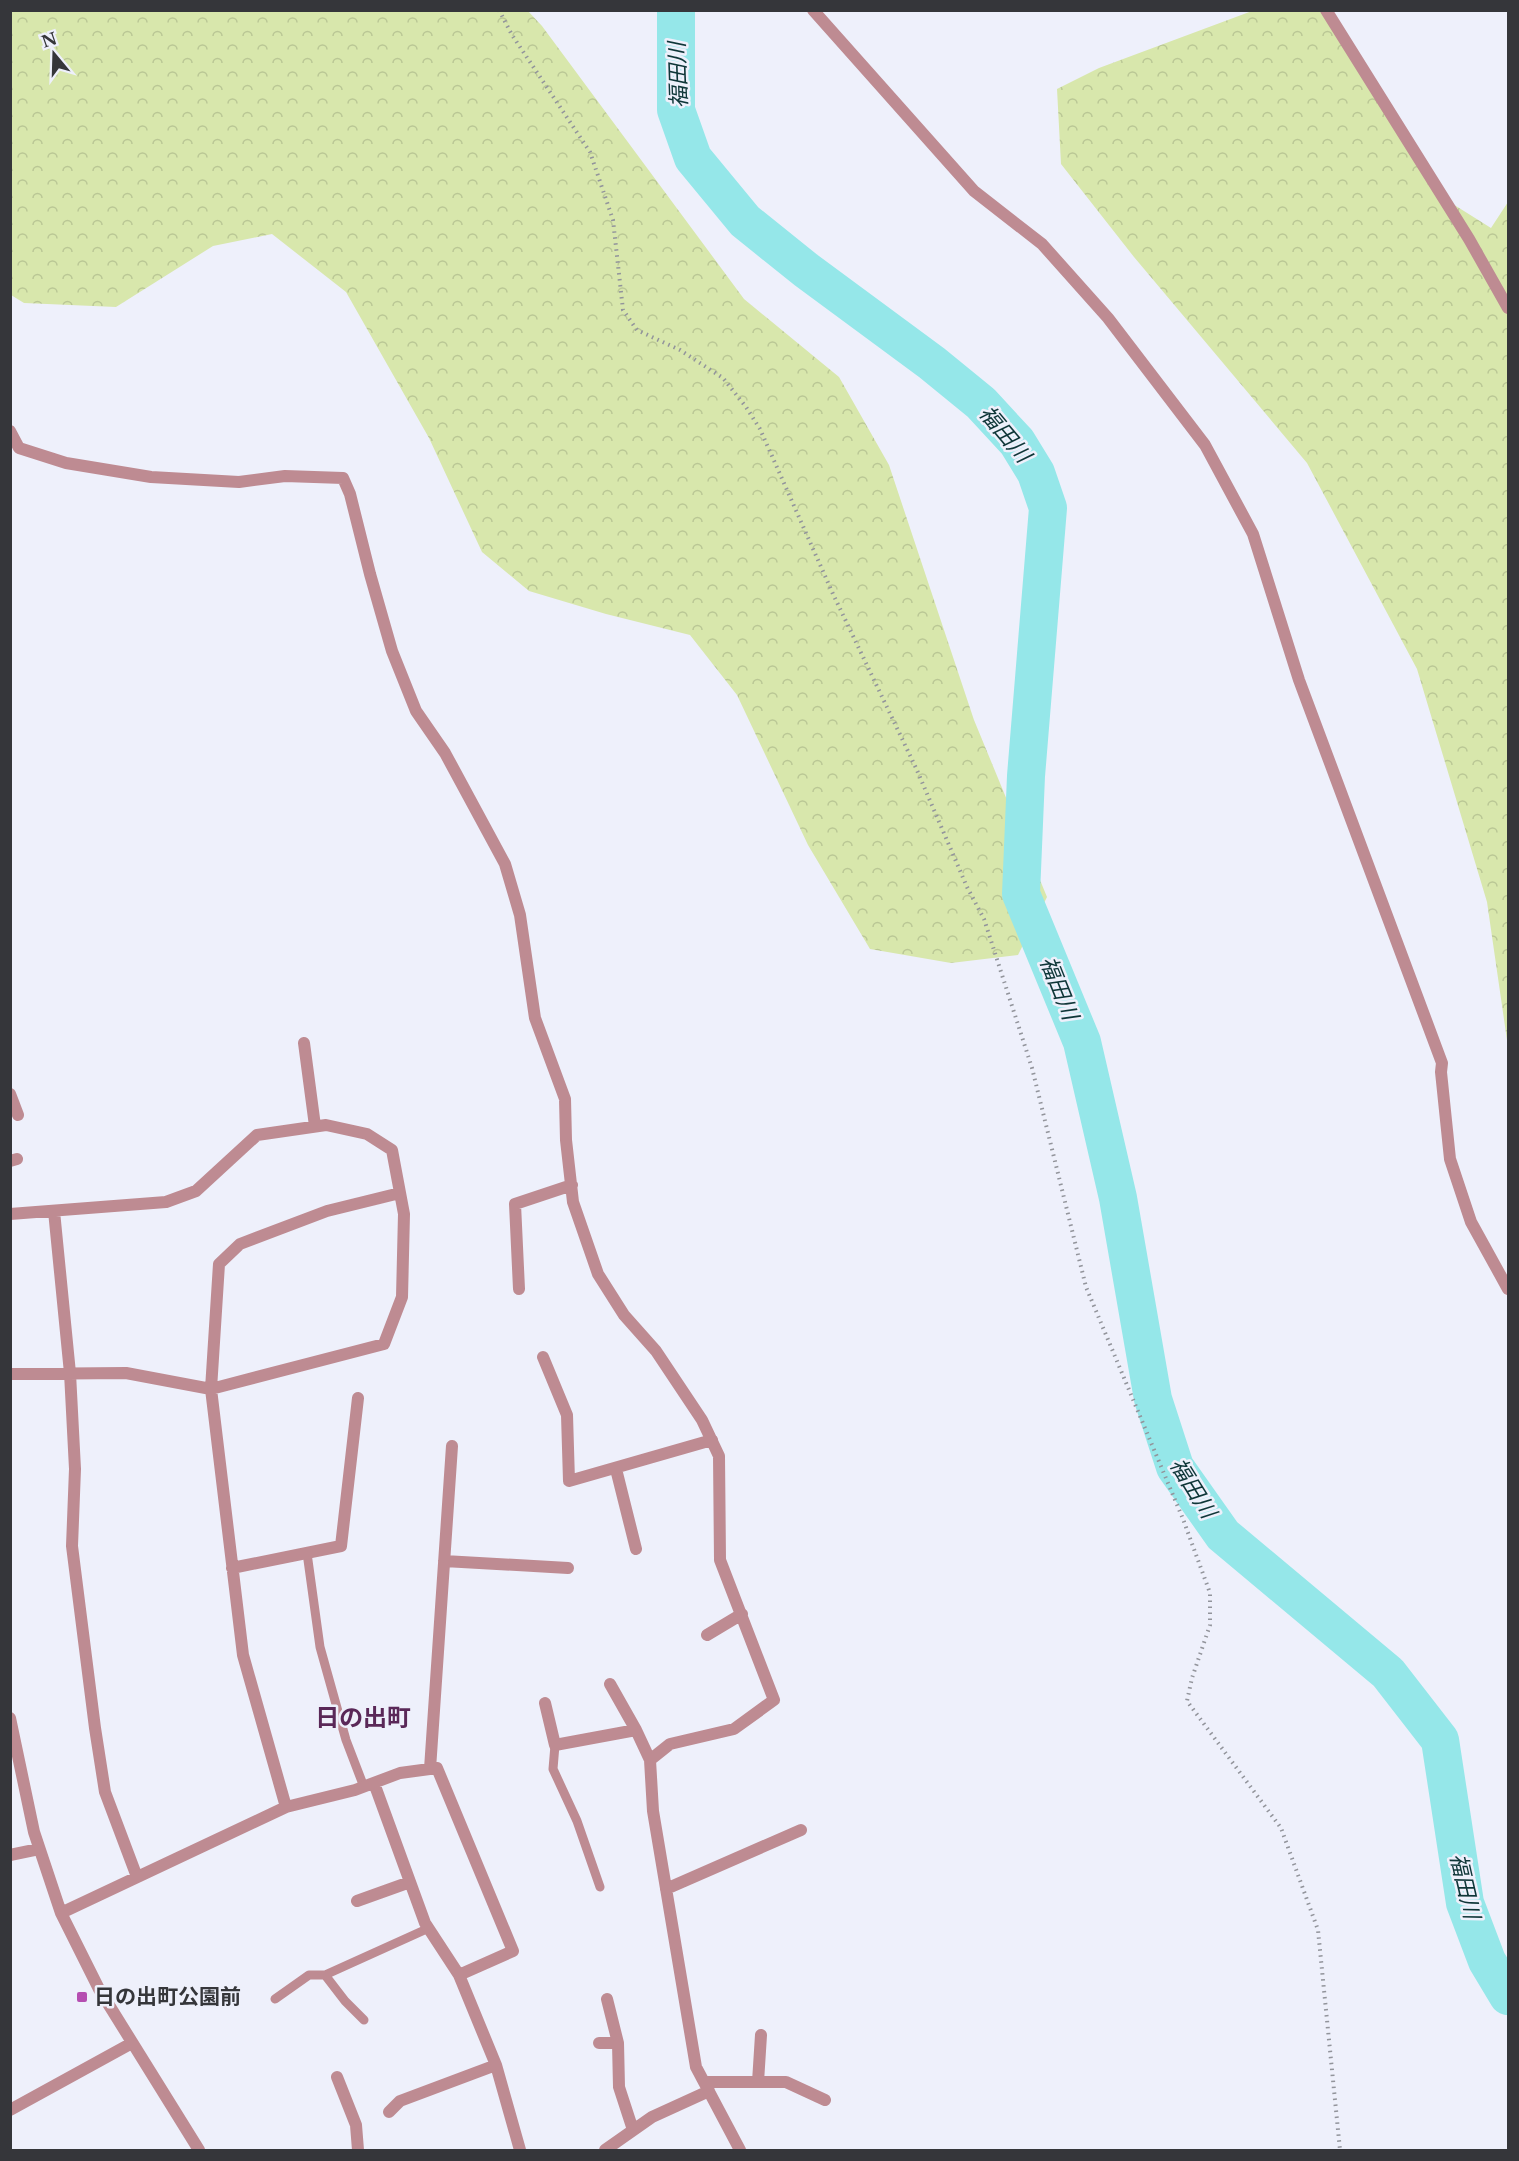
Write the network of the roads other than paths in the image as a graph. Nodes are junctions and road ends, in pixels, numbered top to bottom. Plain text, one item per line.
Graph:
1 (813, 10) edge
2 (1326, 10) edge
3 (1509, 308) edge
4 (10, 431) edge
5 (304, 1043) dead end
6 (10, 1094) edge
7 (18, 1115) dead end
8 (315, 1126) junction
9 (572, 1185) junction
10 (400, 1193) junction
11 (54, 1211) junction
12 (10, 1214) edge
13 (519, 1289) dead end
14 (1509, 1289) edge
15 (543, 1357) dead end
16 (70, 1373) junction
17 (10, 1374) edge
18 (211, 1389) junction
19 (358, 1398) dead end
20 (712, 1440) junction
21 (452, 1446) dead end
22 (616, 1469) junction
23 (636, 1549) dead end
24 (307, 1553) junction
25 (444, 1561) junction
26 (232, 1568) junction
27 (568, 1568) dead end
28 (742, 1614) junction
29 (707, 1635) dead end
30 (610, 1684) dead end
31 (545, 1703) dead end
32 (10, 1718) edge
33 (636, 1730) junction
34 (555, 1745) junction
35 (650, 1760) junction
36 (15, 1763) edge
37 (430, 1769) junction
38 (369, 1785) junction
39 (286, 1807) junction
40 (801, 1830) dead end
41 (39, 1849) junction
42 (10, 1855) edge
43 (137, 1877) junction
44 (410, 1882) junction
45 (600, 1887) dead end
46 (666, 1889) junction
47 (357, 1901) dead end
48 (61, 1913) junction
49 (429, 1928) junction
50 (325, 1975) junction
51 (459, 1975) junction
52 (275, 1999) dead end
53 (607, 1999) dead end
54 (364, 2020) dead end
55 (761, 2036) dead end
56 (132, 2043) junction
57 (599, 2043) dead end
58 (618, 2043) junction
59 (496, 2065) junction
60 (337, 2077) dead end
61 (758, 2082) junction
62 (706, 2086) junction
63 (825, 2100) dead end
64 (10, 2110) edge
65 (389, 2112) dead end
66 (633, 2130) junction
67 (199, 2151) edge
68 (358, 2151) edge
69 (520, 2151) edge
70 (605, 2151) edge
71 (740, 2151) edge

1 - 14 street
2 - 3 street
4 - 9 street
5 - 8 street
6 - 7 street
8 - 10 street
8 - 11 street
9 - 13 street
9 - 20 street
10 - 18 street
10 - 18 street
11 - 12 street
11 - 16 street
15 - 22 street
16 - 17 street
16 - 18 street
16 - 43 street
18 - 26 street
19 - 24 street
20 - 22 street
20 - 28 street
21 - 25 street
22 - 23 street
24 - 26 street
24 - 38 lane
25 - 27 street
25 - 37 street
26 - 39 street
28 - 29 street
28 - 35 street
30 - 33 street
31 - 34 street
32 - 36 street
33 - 34 street
33 - 35 street
34 - 45 lane
35 - 46 street
36 - 41 street
37 - 38 street
37 - 51 street
38 - 39 street
38 - 44 street
39 - 43 street
40 - 46 street
41 - 42 street
41 - 48 street
43 - 48 street
44 - 47 street
44 - 49 street
46 - 62 street
48 - 56 street
49 - 50 lane
49 - 51 street
50 - 52 lane
50 - 54 lane
51 - 59 street
53 - 58 street
55 - 61 street
56 - 64 street
56 - 67 street
57 - 58 street
58 - 66 street
59 - 65 street
59 - 69 street
60 - 68 street
61 - 62 street
61 - 63 street
62 - 66 street
62 - 71 street
66 - 70 street

